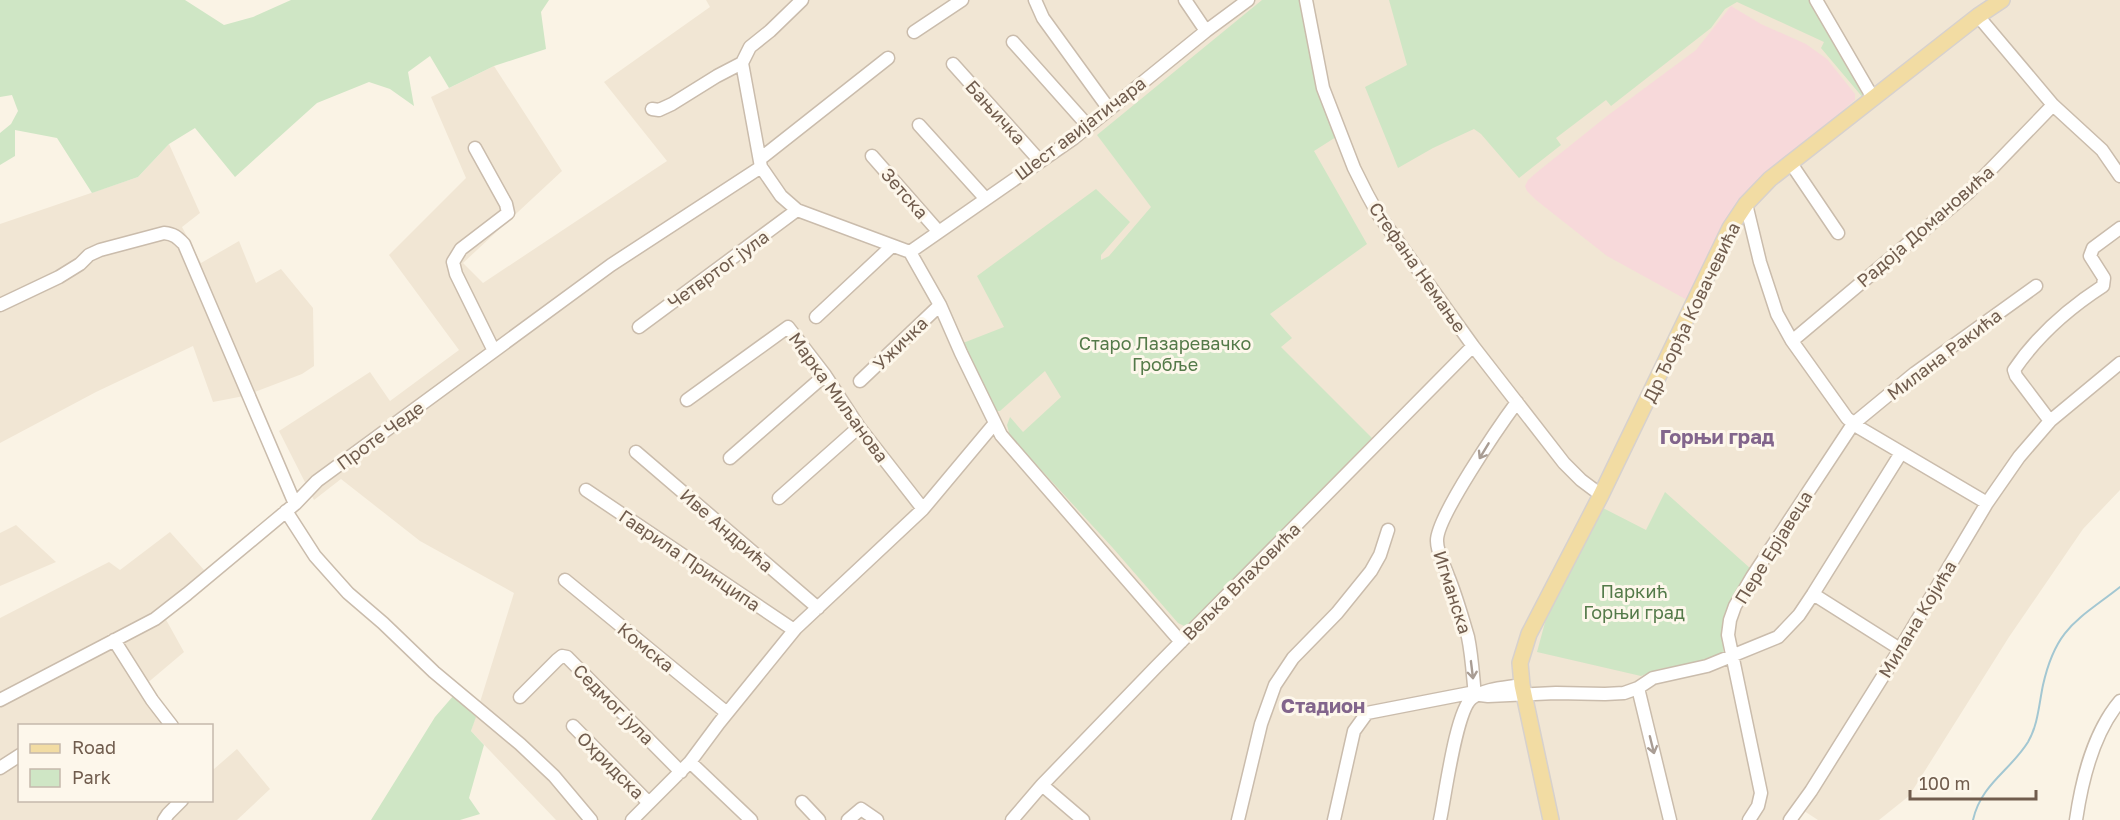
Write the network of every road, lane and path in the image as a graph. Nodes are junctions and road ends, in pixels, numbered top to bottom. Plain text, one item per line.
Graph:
1 (802, 0) edge
2 (962, 0) edge
3 (1035, 0) edge
4 (1185, 0) edge
5 (1248, 0) edge
6 (1306, 0) edge
7 (1816, 0) edge
8 (2002, 0) edge
9 (1978, 16) junction
10 (1206, 31) junction
11 (914, 33) dead end
12 (1013, 42) dead end
13 (888, 58) dead end
14 (742, 63) junction
15 (953, 64) dead end
16 (1873, 98) junction
17 (2053, 105) junction
18 (652, 109) dead end
19 (1109, 109) junction
20 (919, 125) dead end
21 (1089, 126) junction
22 (475, 148) dead end
23 (872, 156) dead end
24 (1039, 160) junction
25 (1790, 162) junction
26 (760, 163) junction
27 (2120, 176) edge
28 (985, 198) junction
29 (1746, 204) junction
30 (797, 210) junction
31 (2120, 228) edge
32 (938, 231) junction
33 (1838, 233) dead end
34 (892, 246) junction
35 (910, 252) junction
36 (2036, 286) dead end
37 (0, 305) edge
38 (940, 305) junction
39 (816, 317) dead end
40 (639, 327) dead end
41 (1792, 341) junction
42 (1473, 346) junction
43 (494, 351) junction
44 (2120, 363) edge
45 (825, 375) junction
46 (860, 381) dead end
47 (687, 400) dead end
48 (1517, 402) junction
49 (2050, 421) junction
50 (995, 423) junction
51 (1853, 423) junction
52 (860, 427) junction
53 (636, 452) dead end
54 (1902, 453) junction
55 (730, 458) dead end
56 (586, 490) dead end
57 (1601, 495) junction
58 (779, 498) dead end
59 (1988, 503) junction
60 (290, 507) junction
61 (923, 508) junction
62 (1388, 530) dead end
63 (566, 580) dead end
64 (1813, 594) junction
65 (818, 608) junction
66 (794, 630) junction
67 (114, 640) junction
68 (1181, 642) junction
69 (1900, 649) junction
70 (1732, 654) junction
71 (1638, 688) junction
72 (1523, 691) junction
73 (1477, 694) junction
74 (520, 697) dead end
75 (0, 700) edge
76 (2120, 701) edge
77 (727, 713) junction
78 (170, 724) edge
79 (573, 726) dead end
80 (18, 756) edge
81 (690, 762) junction
82 (0, 768) edge
83 (681, 772) junction
84 (1042, 785) junction
85 (181, 802) edge
86 (802, 802) dead end
87 (649, 803) junction
88 (164, 820) edge
89 (591, 820) edge
90 (632, 820) edge
91 (751, 820) edge
92 (819, 820) edge
93 (848, 820) edge
94 (877, 820) edge
95 (1012, 820) edge
96 (1083, 820) edge
97 (1238, 820) edge
98 (1334, 820) edge
99 (1440, 820) edge
100 (1551, 820) edge
101 (1670, 820) edge
102 (1749, 820) edge
103 (1790, 820) edge
104 (2076, 820) edge

1 - 14 street
2 - 11 street
3 - 19 street
4 - 10 street
5 - 10 street, Шест авијатичара
6 - 42 street, Стефана Немање
7 - 16 street
8 - 9 main road, Др Ђорђа Ковачевића
9 - 16 main road, Др Ђорђа Ковачевића
9 - 17 street
10 - 19 street, Шест авијатичара
12 - 21 street
13 - 26 street, Проте Чеде
14 - 18 street
14 - 26 street
15 - 24 street, Бањичка
16 - 25 main road, Др Ђорђа Ковачевића
17 - 27 street
17 - 41 street, Радоја Домановића
19 - 21 street, Шест авијатичара
20 - 28 street
21 - 24 street, Шест авијатичара
22 - 43 street
23 - 32 street, Зетска
24 - 28 street, Шест авијатичара
25 - 29 main road, Др Ђорђа Ковачевића
25 - 33 street
26 - 30 street
26 - 43 street, Проте Чеде
28 - 32 street, Шест авијатичара
29 - 41 street
29 - 57 main road, Др Ђорђа Ковачевића
30 - 34 street
30 - 40 street, Четвртог јула
31 - 49 street
32 - 35 street, Шест авијатичара
34 - 35 street
34 - 39 street
35 - 38 street
36 - 51 street, Милана Ракића
37 - 60 street
38 - 46 street, Ужичка
38 - 50 street
41 - 51 street
42 - 48 street, Стефана Немање
42 - 68 street, Вељка Влаховића
43 - 60 street, Проте Чеде
44 - 49 street, Милана Којића
45 - 47 street, Марка Миљанова
45 - 52 street, Марка Миљанова
45 - 55 street
48 - 57 street, Стефана Немање
48 -> 73 street, Игманска
49 - 59 street, Милана Којића
50 - 61 street
50 - 68 street
51 - 54 street
51 - 70 street, Пере Ерјавеца
52 - 58 street
52 - 61 street, Марка Миљанова
53 - 65 street, Иве Андрића
54 - 59 street
54 - 64 street
56 - 66 street, Гаврила Принципа
57 - 72 main road, Др Ђорђа Ковачевића
59 - 69 street, Милана Којића
60 - 67 street, Проте Чеде
60 - 89 street
61 - 65 street
62 - 97 street
63 - 77 street, Комска
64 - 69 street
64 - 70 street
65 - 66 street
66 - 77 street
67 - 75 street, Проте Чеде
67 - 78 street
68 - 84 street, Вељка Влаховића
69 - 103 street, Милана Којића
70 - 71 street
70 - 102 street, Пере Ерјавеца
71 - 72 street
71 -> 101 street
72 - 73 street
72 - 100 main road, Др Ђорђа Ковачевића
73 - 98 street
73 - 99 street
74 - 83 street, Седмог јула
76 - 104 street
77 - 81 street
79 - 87 street, Охридска
80 - 82 street
81 - 83 street
81 - 91 street
83 - 87 street
84 - 95 street, Вељка Влаховића
84 - 96 street
85 - 88 street
86 - 92 street
87 - 90 street
93 - 94 street

